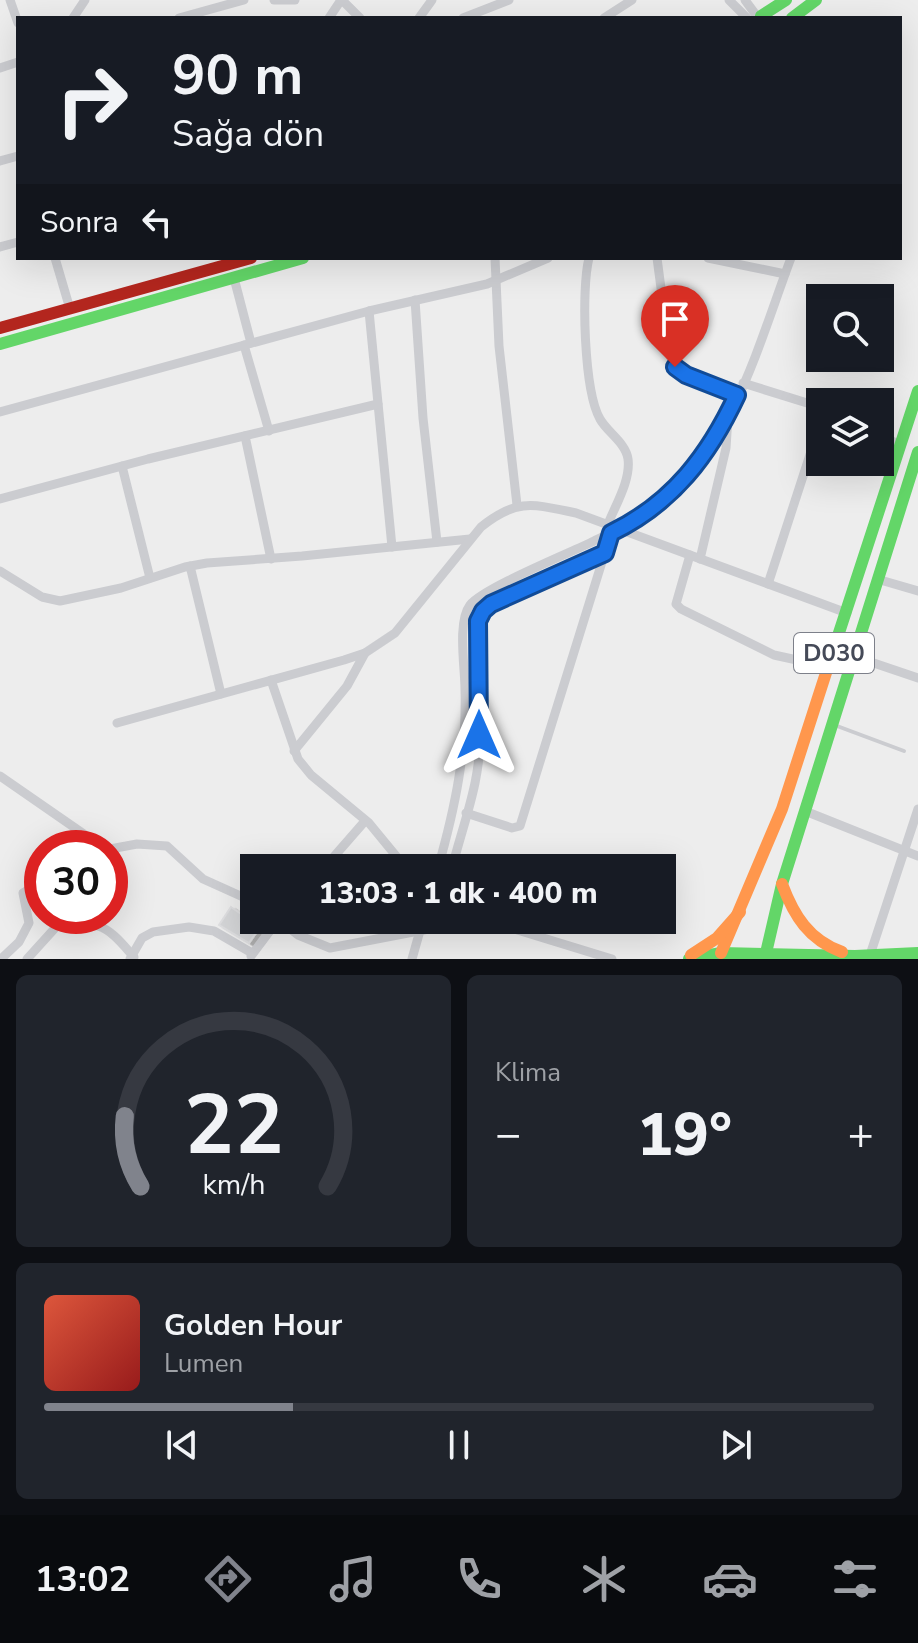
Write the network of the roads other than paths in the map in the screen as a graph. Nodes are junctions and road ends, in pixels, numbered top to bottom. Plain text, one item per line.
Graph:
1 (244, 0) edge
2 (274, 0) edge
3 (295, 0) edge
4 (509, 0) edge
5 (632, 0) edge
6 (729, 0) edge
7 (786, 0) edge
8 (816, 0) edge
9 (340, 1) edge
10 (620, 3) edge
11 (186, 16) edge
12 (358, 16) edge
13 (468, 16) edge
14 (754, 16) edge
15 (758, 16) edge
16 (795, 16) edge
17 (56, 260) edge
18 (244, 260) edge
19 (296, 260) edge
20 (495, 260) edge
21 (543, 260) edge
22 (589, 260) edge
23 (657, 260) edge
24 (790, 260) edge
25 (734, 261) edge
26 (785, 274) junction
27 (234, 278) junction
28 (496, 280) junction
29 (415, 300) junction
30 (70, 309) junction
31 (369, 311) junction
32 (0, 328) edge
33 (0, 344) edge
34 (248, 344) junction
35 (743, 383) junction
36 (918, 391) edge
37 (737, 395) junction
38 (806, 403) edge
39 (378, 404) junction
40 (0, 412) edge
41 (728, 415) junction
42 (269, 431) junction
43 (245, 436) junction
44 (894, 442) edge
45 (900, 445) junction
46 (918, 454) edge
47 (122, 466) junction
48 (806, 467) edge
49 (0, 499) edge
50 (517, 505) junction
51 (613, 528) junction
52 (470, 539) junction
53 (437, 542) junction
54 (392, 547) junction
55 (605, 553) junction
56 (690, 555) junction
57 (271, 559) junction
58 (700, 559) junction
59 (190, 566) junction
60 (0, 571) edge
61 (150, 578) junction
62 (877, 579) junction
63 (768, 584) junction
64 (918, 591) edge
65 (847, 613) junction
66 (365, 653) junction
67 (853, 656) junction
68 (829, 667) junction
69 (918, 678) edge
70 (271, 680) junction
71 (221, 694) junction
72 (117, 723) dead end
73 (831, 724) junction
74 (294, 751) junction
75 (904, 751) dead end
76 (0, 776) edge
77 (918, 809) edge
78 (805, 811) junction
79 (466, 813) junction
80 (365, 821) junction
81 (79, 830) edge
82 (128, 845) edge
83 (904, 852) junction
84 (336, 854) edge
85 (394, 854) edge
86 (441, 854) edge
87 (456, 854) edge
88 (918, 856) edge
89 (782, 884) junction
90 (240, 896) edge
91 (740, 912) junction
92 (24, 932) edge
93 (50, 934) edge
94 (110, 934) edge
95 (268, 934) edge
96 (297, 934) edge
97 (413, 934) edge
98 (419, 934) edge
99 (530, 934) edge
100 (330, 948) junction
101 (918, 953) edge
102 (876, 955) junction
103 (251, 956) edge
104 (720, 956) edge
105 (765, 956) edge
106 (855, 956) junction
107 (133, 958) edge
108 (325, 958) edge
109 (1, 959) edge
110 (27, 959) edge
111 (412, 959) edge
112 (612, 959) edge
113 (686, 959) edge

1 - 11 street
2 - 3 street
4 - 13 street
5 - 10 street
6 - 14 street
7 - 15 main road
8 - 16 main road
9 - 12 street
17 - 30 street
18 - 30 main road
19 - 27 main road
20 - 28 street
21 - 28 street
22 - 51 street
23 - 37 street
24 - 26 street
25 - 26 street
26 - 35 street
27 - 33 main road
27 - 34 street
28 - 29 street
28 - 50 street
29 - 31 street
29 - 53 street
30 - 32 main road
31 - 34 street
31 - 39 street
34 - 40 street
34 - 42 street
35 - 37 street
35 - 38 street
36 - 45 main road, D030
37 - 41 street
39 - 42 street
39 - 54 street
41 - 51 street
41 - 58 street
42 - 43 street
43 - 47 street
43 - 57 street
44 - 45 street
45 - 65 main road, D030
46 - 62 main road
47 - 49 street
47 - 61 street
48 - 63 street
50 - 51 street
50 - 52 street
51 - 55 street
51 - 56 street
51 - 86 street
52 - 53 street
52 - 66 street
53 - 54 street
54 - 57 street
55 - 79 street
55 - 79 street
56 - 58 street
56 - 68 street
57 - 59 street
58 - 63 street
59 - 61 street
59 - 71 street
60 - 61 street
62 - 64 street
62 - 67 main road
63 - 65 street
65 - 68 main road, D030
66 - 70 street
66 - 74 street
67 - 69 street
67 - 73 main road
68 - 91 main road, D030
70 - 71 street
70 - 74 street
71 - 72 street
73 - 75 lane
73 - 78 main road
74 - 80 street
76 - 81 street
77 - 83 street
78 - 83 street
78 - 89 main road
79 - 87 street
80 - 84 street
80 - 85 street
82 - 90 street
83 - 88 street
83 - 102 street
89 - 105 main road
89 - 106 main road
91 - 104 main road, D030
91 - 113 main road
92 - 109 street
93 - 110 street
94 - 107 street
95 - 103 street
96 - 100 street
97 - 100 street
98 - 111 street
99 - 112 street
100 - 108 street
101 - 102 main road
102 - 106 main road
103 - 107 street
104 - 105 main road
104 - 113 main road
105 - 106 main road

